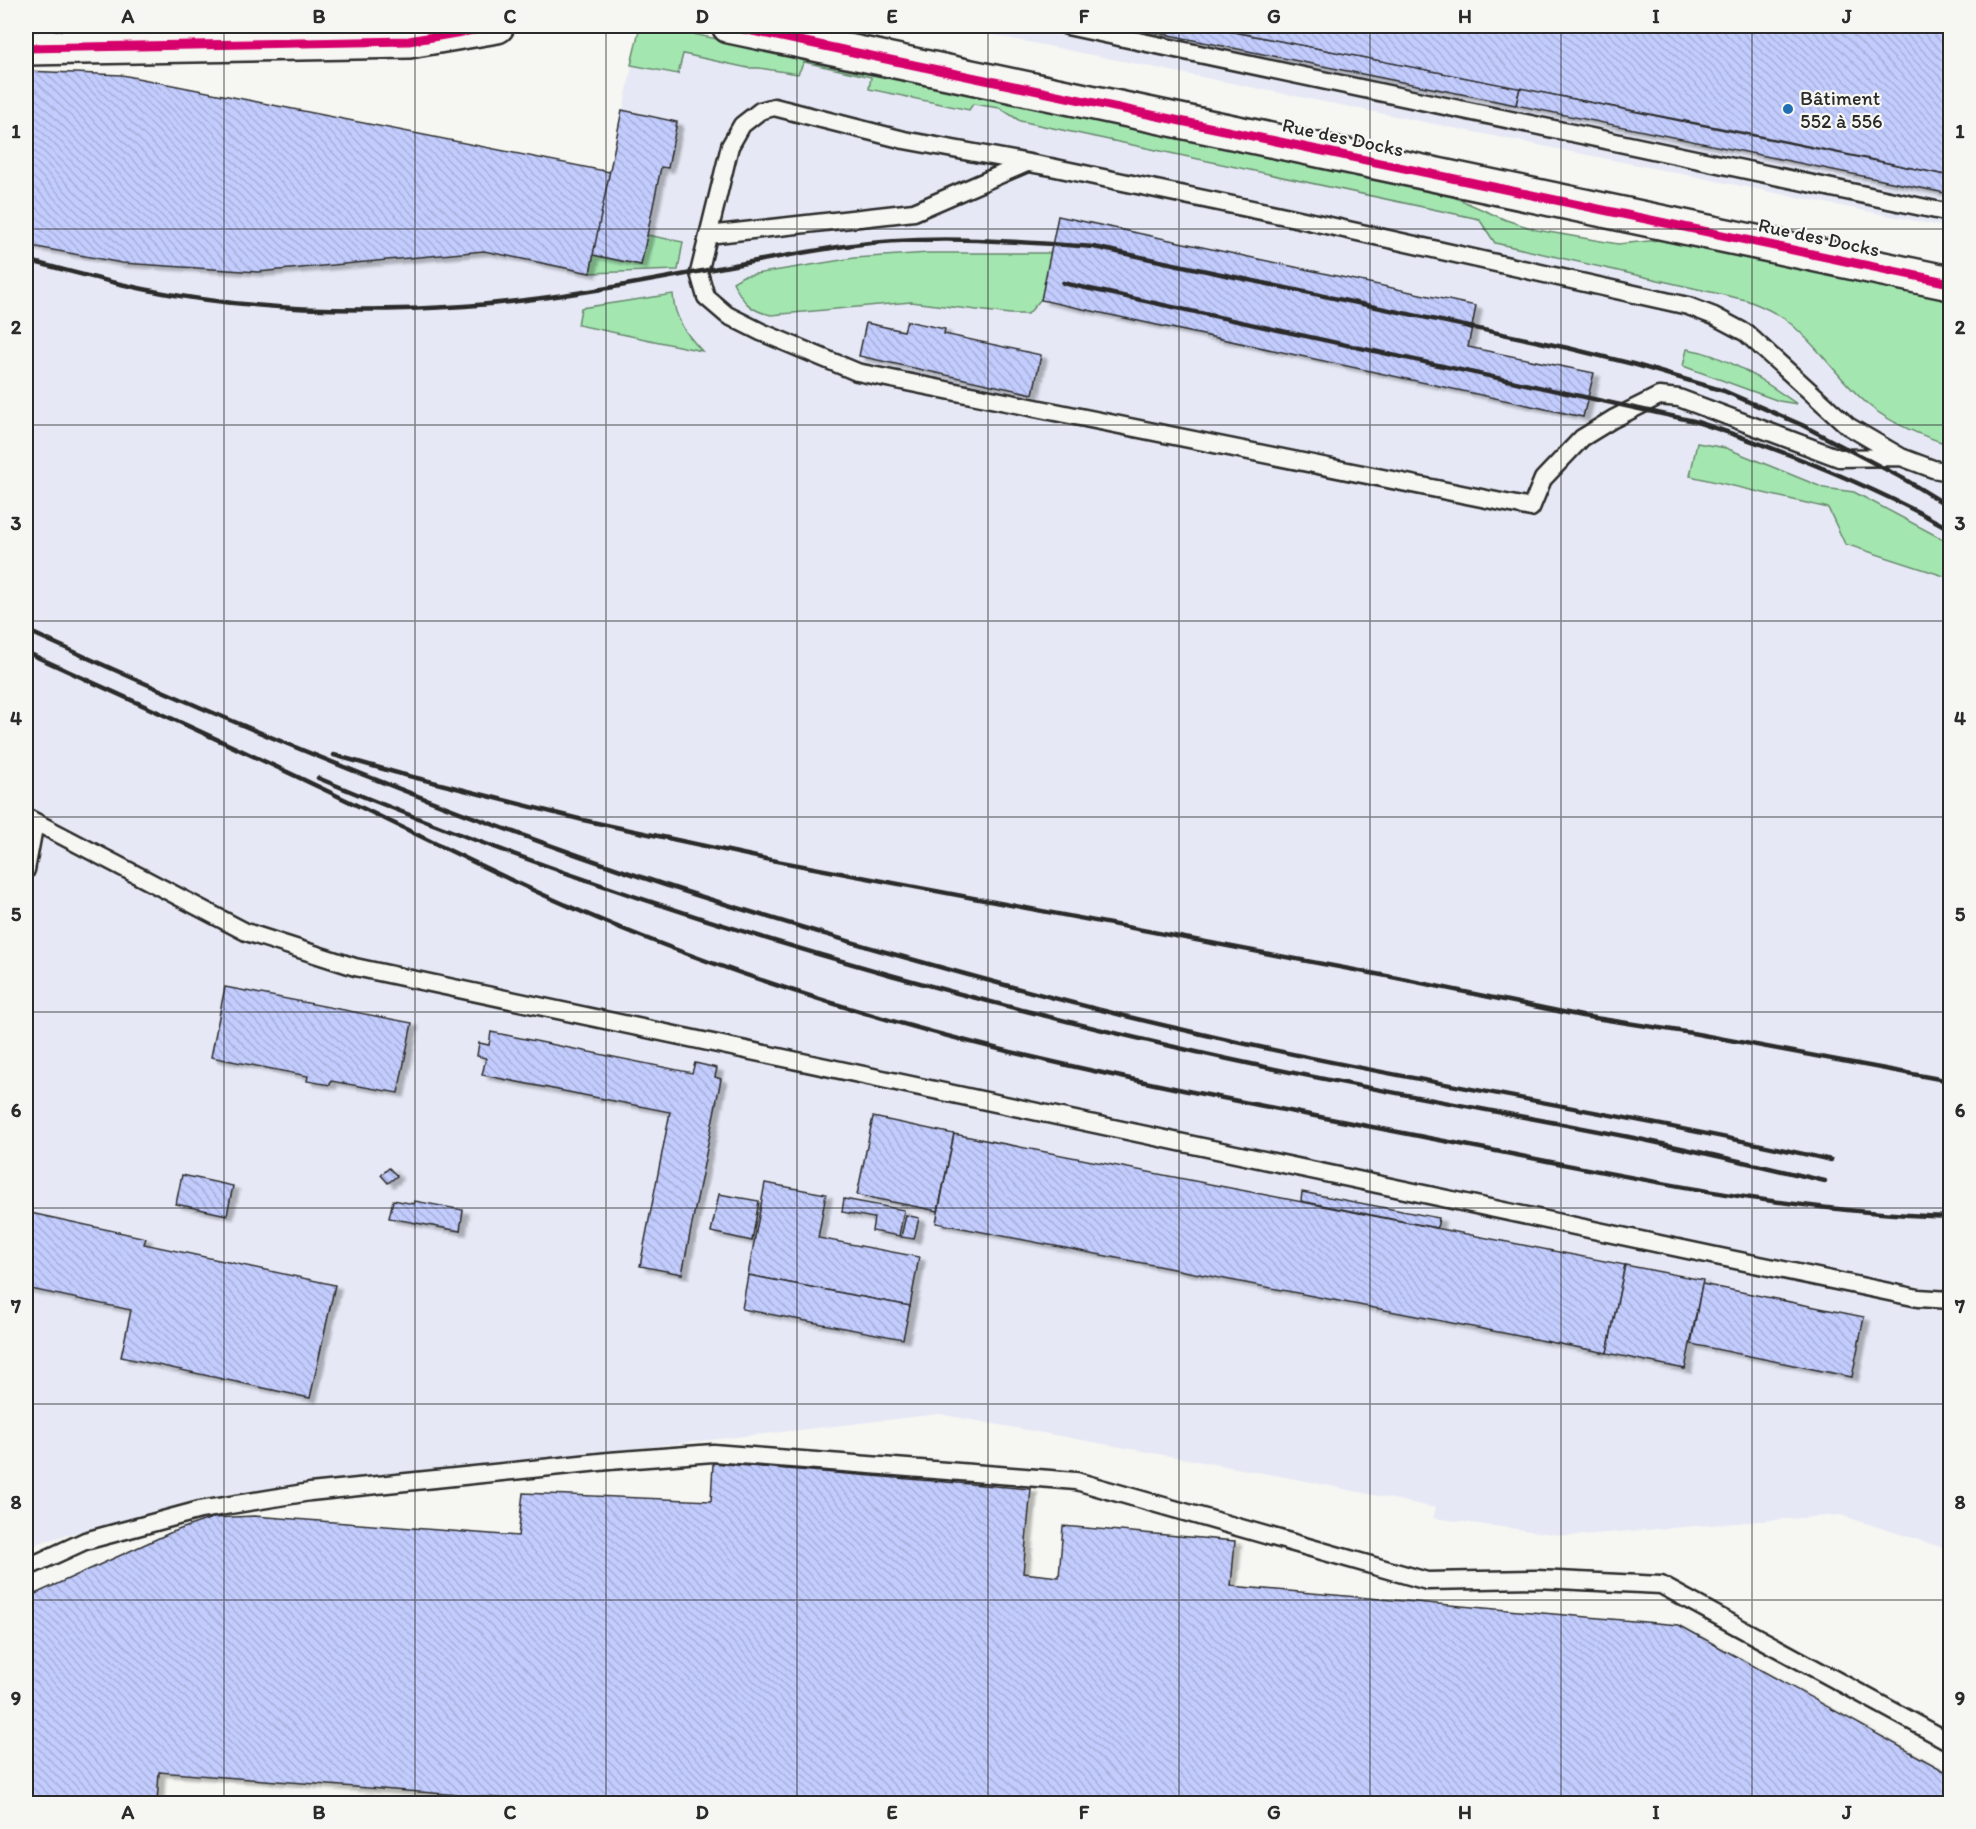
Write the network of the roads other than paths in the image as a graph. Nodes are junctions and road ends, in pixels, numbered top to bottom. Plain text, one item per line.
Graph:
1 (497, 26) edge
2 (729, 26) edge
3 (1067, 26) edge
4 (26, 48) edge
5 (1027, 163) junction
6 (1950, 213) edge
7 (708, 235) junction
8 (1950, 283) edge
9 (1901, 457) junction
10 (1950, 472) edge
11 (30, 819) edge
12 (26, 870) edge
13 (1950, 1300) edge
14 (26, 1568) edge
15 (1950, 1742) edge

1 - 4 street
2 - 8 street, Rue des Docks
3 - 6 lane
5 - 7 lane
5 - 7 lane
5 - 9 lane
7 - 9 lane
9 - 10 lane
11 - 12 lane
11 - 13 lane
14 - 15 lane

